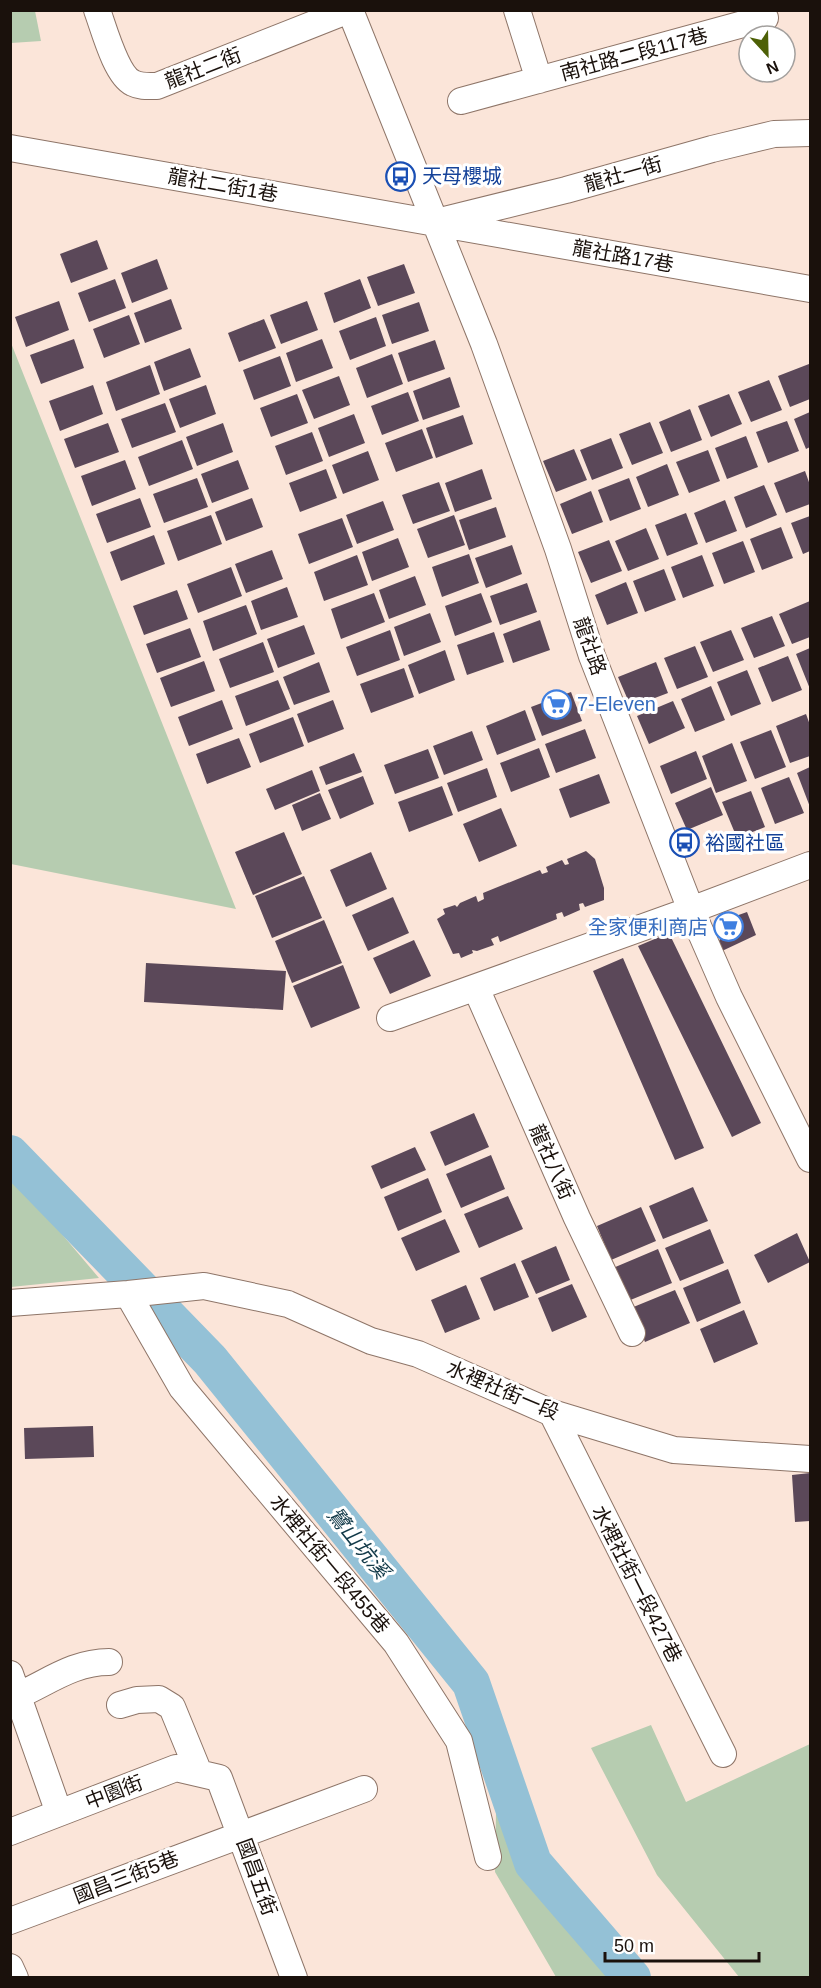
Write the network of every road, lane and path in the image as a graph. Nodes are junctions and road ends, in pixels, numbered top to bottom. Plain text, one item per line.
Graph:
1 (97, 10) edge
2 (350, 10) edge
3 (517, 10) edge
4 (765, 18) dead end
5 (539, 80) junction
6 (461, 101) dead end
7 (810, 133) edge
8 (10, 148) edge
9 (435, 222) junction
10 (810, 289) edge
11 (810, 865) edge
12 (692, 910) junction
13 (476, 988) junction
14 (390, 1018) dead end
15 (801, 1116) edge
16 (810, 1159) edge
17 (128, 1294) junction
18 (10, 1303) edge
19 (633, 1333) dead end
20 (552, 1413) junction
21 (810, 1459) edge
22 (110, 1662) dead end
23 (13, 1690) edge
24 (120, 1705) dead end
25 (723, 1754) dead end
26 (209, 1775) junction
27 (364, 1789) dead end
28 (59, 1813) junction
29 (10, 1832) edge
30 (241, 1834) junction
31 (488, 1857) dead end
32 (10, 1921) edge
33 (10, 1966) edge
34 (15, 1977) edge
35 (294, 1977) edge

1 - 2 street, 龍社二街
2 - 9 street, 龍社二街
3 - 5 street, 南社路二段117巷
4 - 5 street, 南社路二段117巷
5 - 6 street, 南社路二段117巷
7 - 9 street, 龍社一街
8 - 9 street, 龍社二街1巷
9 - 10 street, 龍社路17巷
9 - 12 street, 龍社路
11 - 12 street
12 - 13 street
12 - 15 street, 龍社路
13 - 14 street
13 - 19 street, 龍社八街
15 - 16 street, 龍社路
17 - 18 street
17 - 20 street, 水裡社街一段
17 - 31 street, 水裡社街一段455巷
20 - 21 street, 水裡社街一段
20 - 25 street, 水裡社街一段427巷
22 - 23 street
23 - 28 street
24 - 26 street, 國昌五街
26 - 28 street, 中園街
26 - 30 street, 國昌五街
27 - 30 street, 國昌三街5巷
28 - 29 street, 中園街
30 - 32 street, 國昌三街5巷
30 - 35 street, 國昌五街
33 - 34 street

